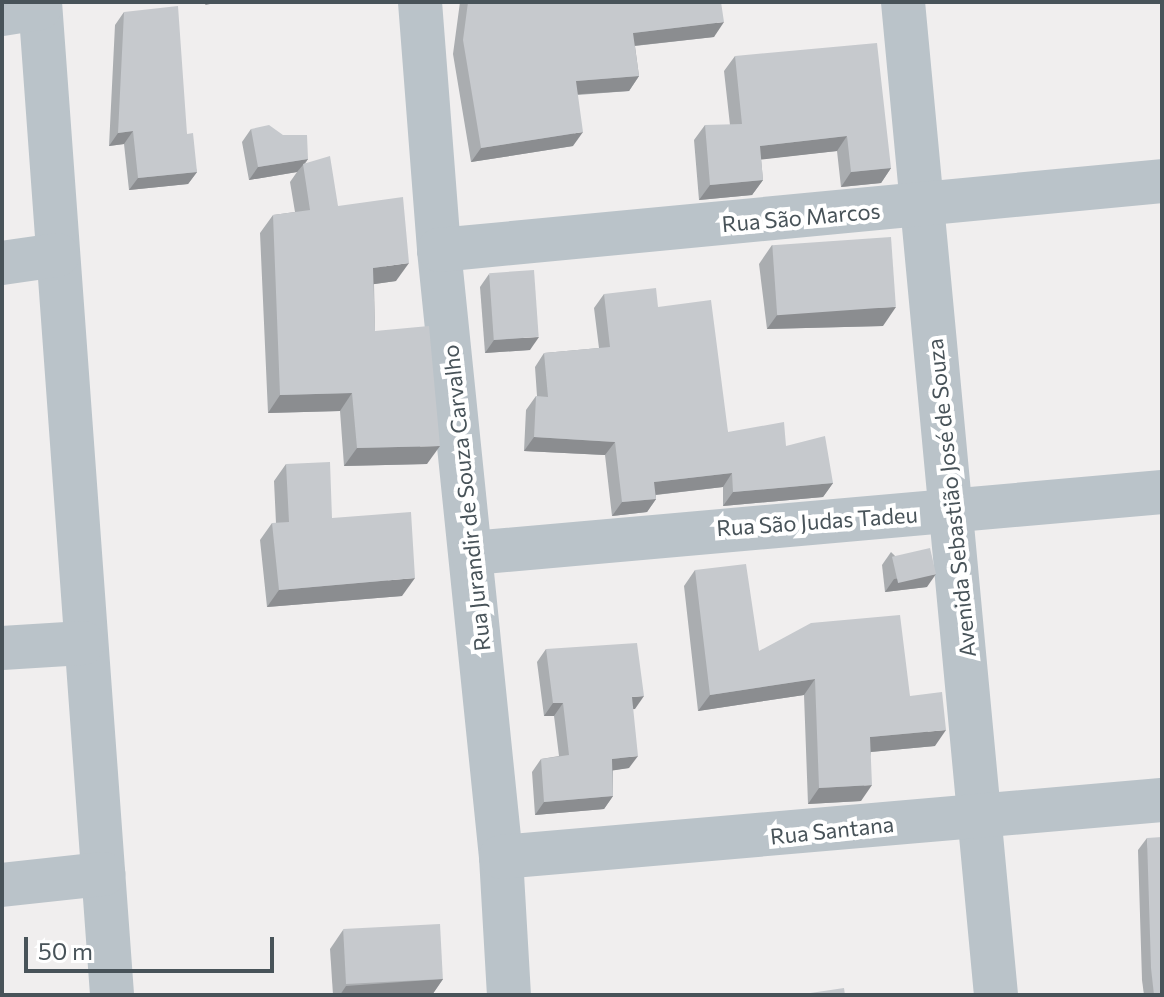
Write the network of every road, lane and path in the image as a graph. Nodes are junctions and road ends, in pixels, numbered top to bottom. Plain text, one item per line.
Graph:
1 (420, 2) edge
2 (903, 2) edge
3 (27, 8) edge
4 (1162, 181) edge
5 (923, 205) junction
6 (439, 250) junction
7 (57, 255) junction
8 (2, 263) edge
9 (1162, 492) edge
10 (952, 510) junction
11 (472, 553) junction
12 (83, 643) junction
13 (2, 648) edge
14 (1162, 800) edge
15 (982, 814) junction
16 (501, 857) junction
17 (103, 874) junction
18 (2, 885) edge
19 (112, 995) edge
20 (509, 995) edge
21 (996, 995) edge

1 - 6 street, Rua Jurandir de Souza Carvalho
2 - 5 street, Avenida Sebastião José de Souza
3 - 7 street
4 - 5 street, Rua São Marcos
5 - 6 street, Rua São Marcos
5 - 10 street, Avenida Sebastião José de Souza
6 - 11 street, Rua Jurandir de Souza Carvalho
7 - 8 street
7 - 12 street
9 - 10 street, Rua São Judas Tadeu
10 - 11 street, Rua São Judas Tadeu
10 - 15 street, Avenida Sebastião José de Souza
11 - 16 street, Rua Jurandir de Souza Carvalho
12 - 13 street
12 - 17 street
14 - 15 street, Rua Santana
15 - 16 street, Rua Santana
15 - 21 street, Avenida Sebastião José de Souza
16 - 20 street, Rua Jurandir de Souza Carvalho
17 - 18 street
17 - 19 street

